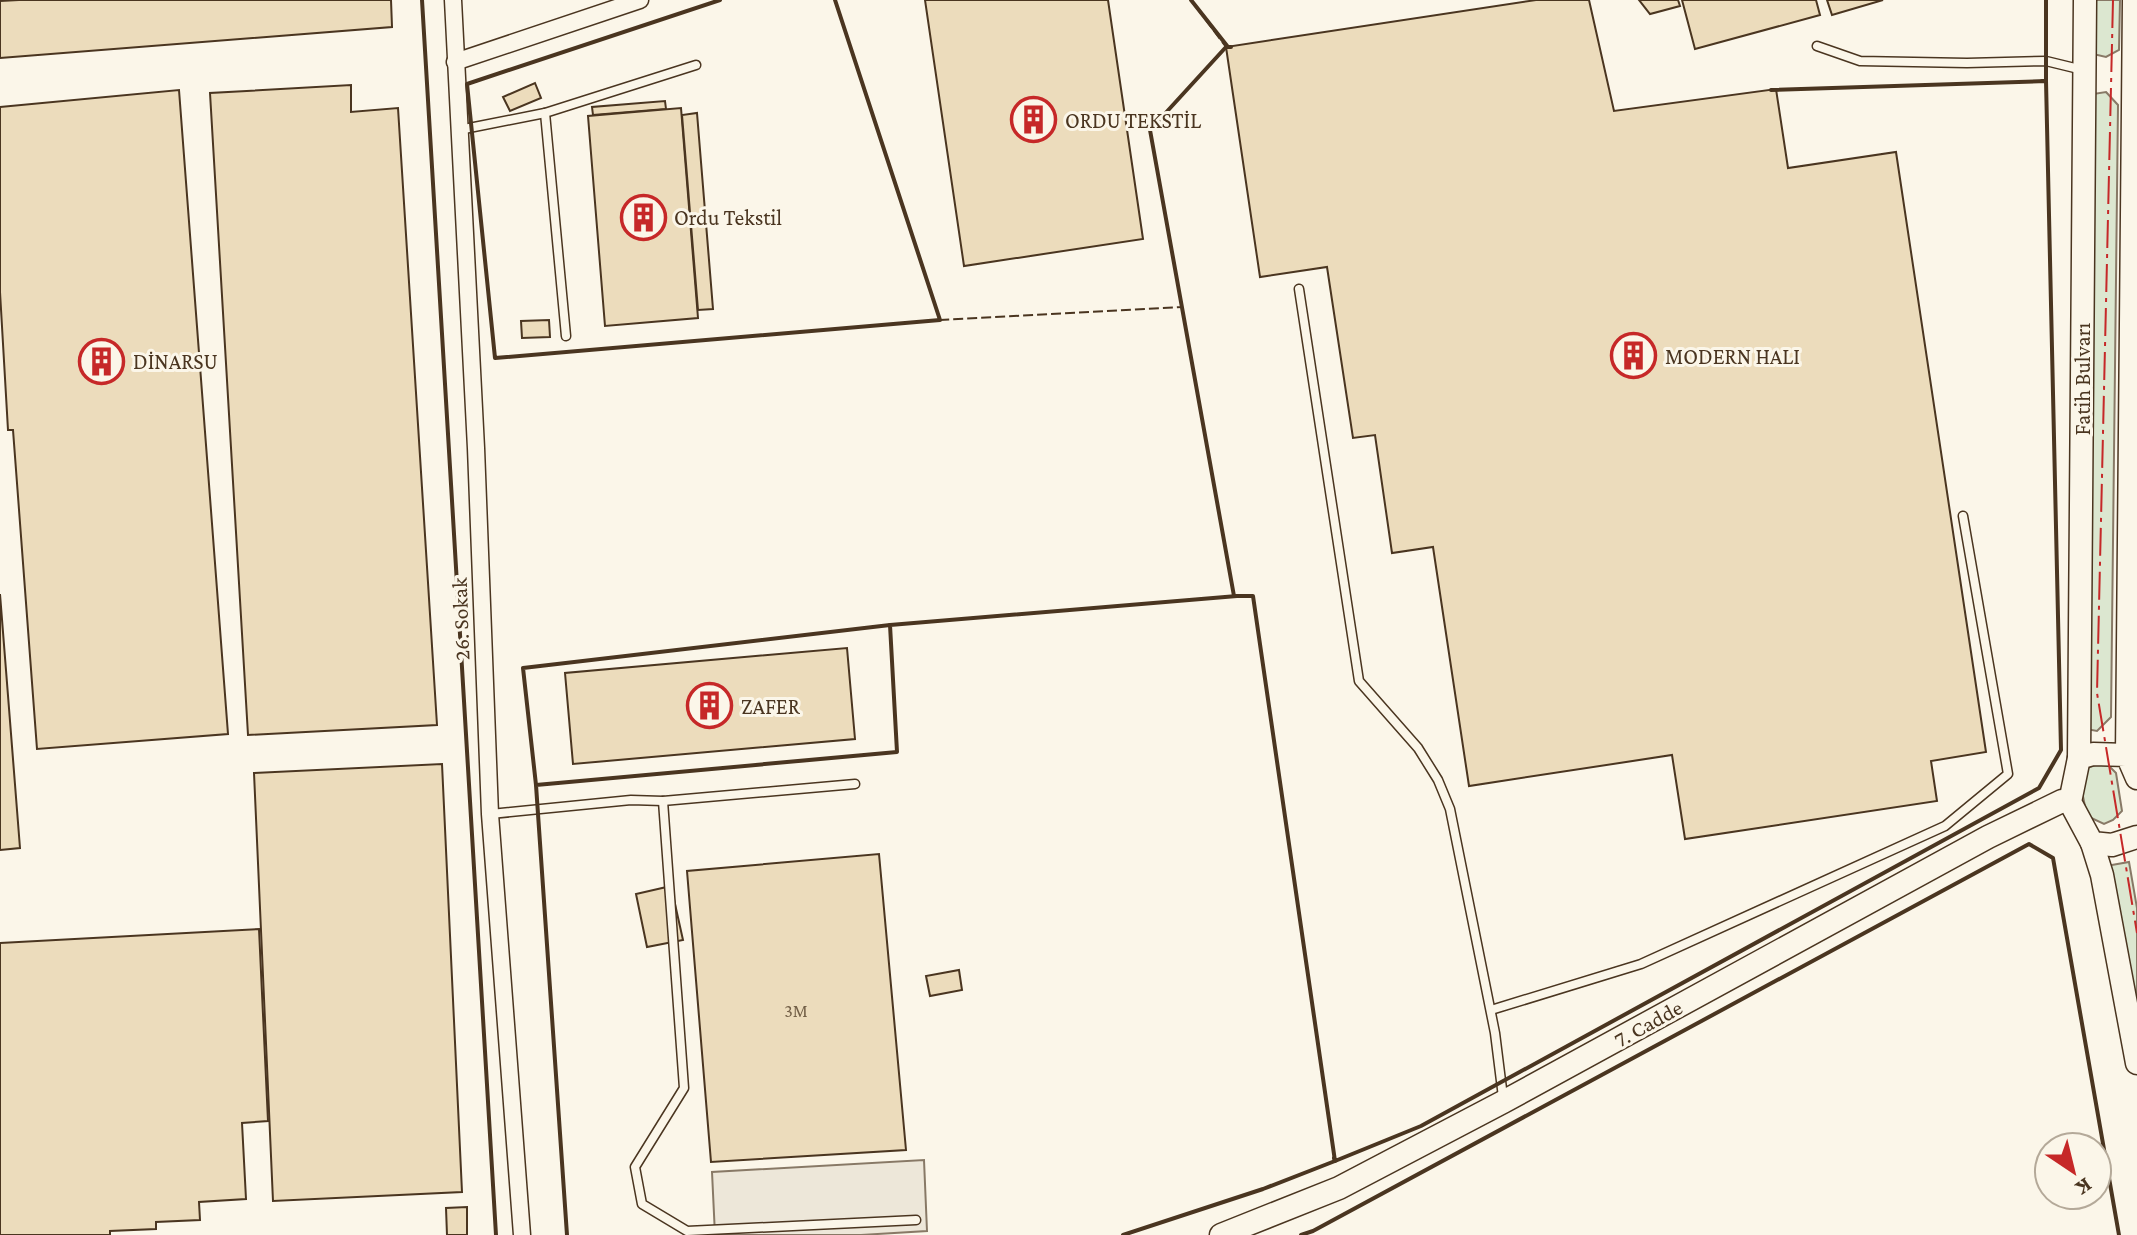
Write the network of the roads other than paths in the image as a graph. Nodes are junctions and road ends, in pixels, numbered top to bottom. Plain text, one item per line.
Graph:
1 (453, 0) edge
2 (640, 0) edge
3 (2085, 0) edge
4 (2134, 0) edge
5 (1817, 46) dead end
6 (455, 62) junction
7 (696, 65) dead end
8 (2084, 70) junction
9 (545, 113) junction
10 (459, 131) junction
11 (2133, 250) edge
12 (1299, 289) dead end
13 (566, 336) dead end
14 (1963, 516) dead end
15 (2132, 726) edge
16 (2127, 755) junction
17 (2079, 758) junction
18 (2137, 778) edge
19 (855, 784) dead end
20 (663, 801) junction
21 (2070, 802) junction
22 (490, 814) junction
23 (2137, 837) edge
24 (2092, 843) junction
25 (2122, 983) junction
26 (1491, 1010) junction
27 (2137, 1034) edge
28 (2137, 1063) edge
29 (1503, 1102) junction
30 (916, 1220) dead end
31 (786, 1231) edge
32 (522, 1235) edge
33 (1221, 1235) edge

1 - 6 street, 26. Sokak
2 - 6 street
3 - 8 main road, Fatih Bulvarı
4 - 11 main road
5 - 8 lane
6 - 10 street, 26. Sokak
7 - 9 lane
8 - 17 main road, Fatih Bulvarı
9 - 10 lane
9 - 13 lane
10 - 22 street, 26. Sokak
11 - 15 main road
12 - 26 lane
14 - 26 lane
15 - 16 main road
16 - 17 main road
16 - 18 main road
17 - 21 main road, Fatih Bulvarı
19 - 20 lane
20 - 22 lane
20 - 31 lane
21 - 24 main road
21 - 29 main road, 7. Cadde
22 - 32 street, 26. Sokak
23 - 24 main road
24 - 25 main road
25 - 27 street
25 - 28 main road
26 - 29 lane
29 - 33 main road, 7. Cadde
30 - 31 lane

